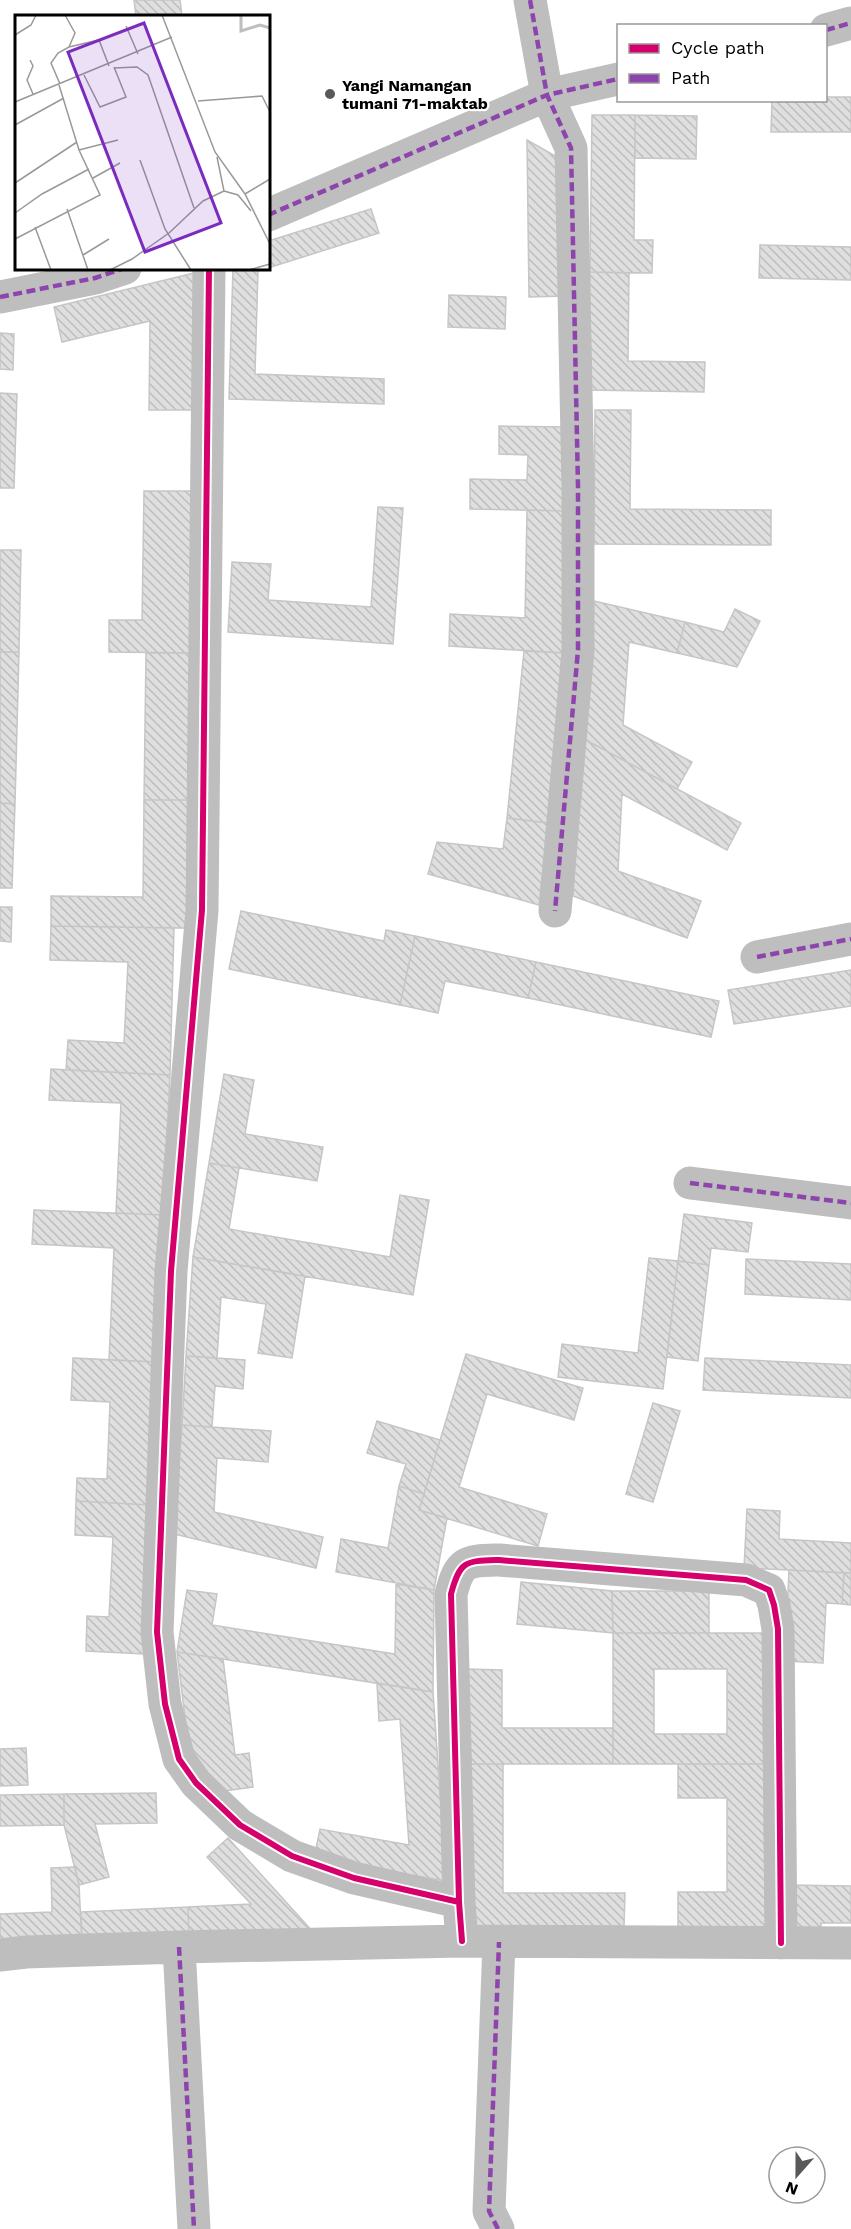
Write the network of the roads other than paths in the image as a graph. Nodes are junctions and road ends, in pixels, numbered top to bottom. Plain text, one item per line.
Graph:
1 (530, 0) edge
2 (851, 23) edge
3 (827, 29) edge
4 (617, 79) edge
5 (547, 95) junction
6 (270, 214) edge
7 (120, 270) edge
8 (209, 270) edge
9 (0, 297) edge
10 (555, 911) dead end
11 (851, 939) edge
12 (757, 957) dead end
13 (690, 1183) dead end
14 (851, 1203) edge
15 (459, 1902) junction
16 (462, 1941) junction
17 (499, 1942) junction
18 (781, 1943) junction
19 (851, 1943) edge
20 (179, 1947) junction
21 (0, 1955) edge
22 (194, 2229) edge
23 (498, 2229) edge

1 - 5 street
2 - 3 street
4 - 5 street
5 - 6 street
5 - 10 street
7 - 9 street
8 - 15 street
11 - 12 street
13 - 14 street
15 - 16 street
15 - 18 street
16 - 17 street
16 - 20 street
17 - 18 street
17 - 23 street
18 - 19 street
20 - 21 street
20 - 22 street

